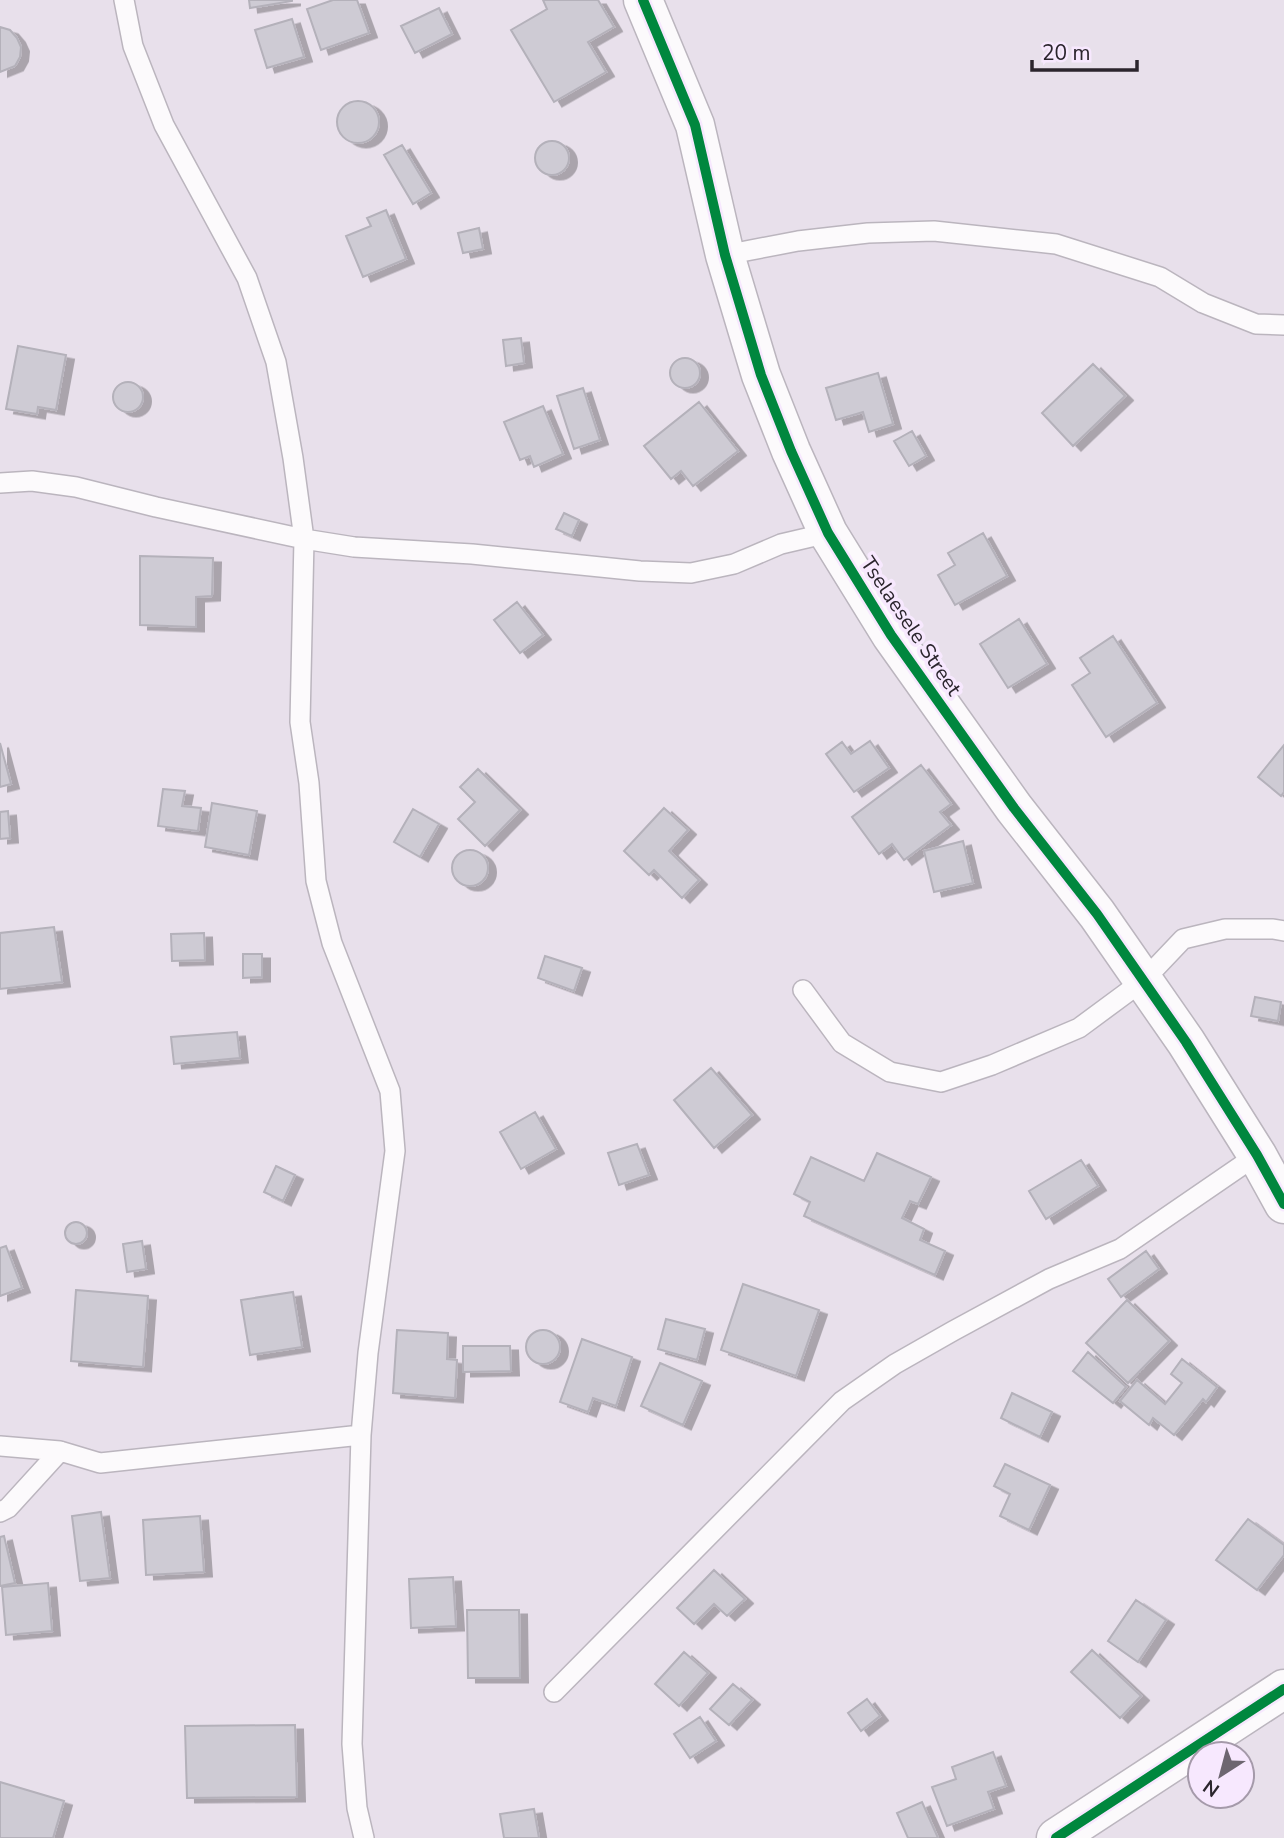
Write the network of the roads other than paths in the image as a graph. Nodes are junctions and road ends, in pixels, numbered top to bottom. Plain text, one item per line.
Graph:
1 (124, 0) edge
2 (643, 0) edge
3 (726, 255) junction
4 (1284, 325) edge
5 (0, 483) edge
6 (828, 533) junction
7 (304, 539) junction
8 (1284, 932) edge
9 (1144, 981) junction
10 (803, 990) dead end
11 (1257, 1155) junction
12 (1284, 1205) edge
13 (361, 1435) junction
14 (0, 1446) edge
15 (60, 1451) junction
16 (0, 1511) edge
17 (1284, 1689) edge
18 (554, 1692) dead end
19 (364, 1838) edge
20 (1056, 1838) edge

1 - 7 lane
2 - 3 street, Tselaesele Street
3 - 4 lane
3 - 6 street, Tselaesele Street
5 - 7 lane
6 - 7 lane
6 - 9 street, Tselaesele Street
7 - 13 lane
8 - 9 lane
9 - 10 lane
9 - 11 street, Tselaesele Street
11 - 12 street, Tselaesele Street
11 - 18 lane
13 - 15 lane
13 - 19 lane
14 - 15 lane
15 - 16 lane
17 - 20 street

